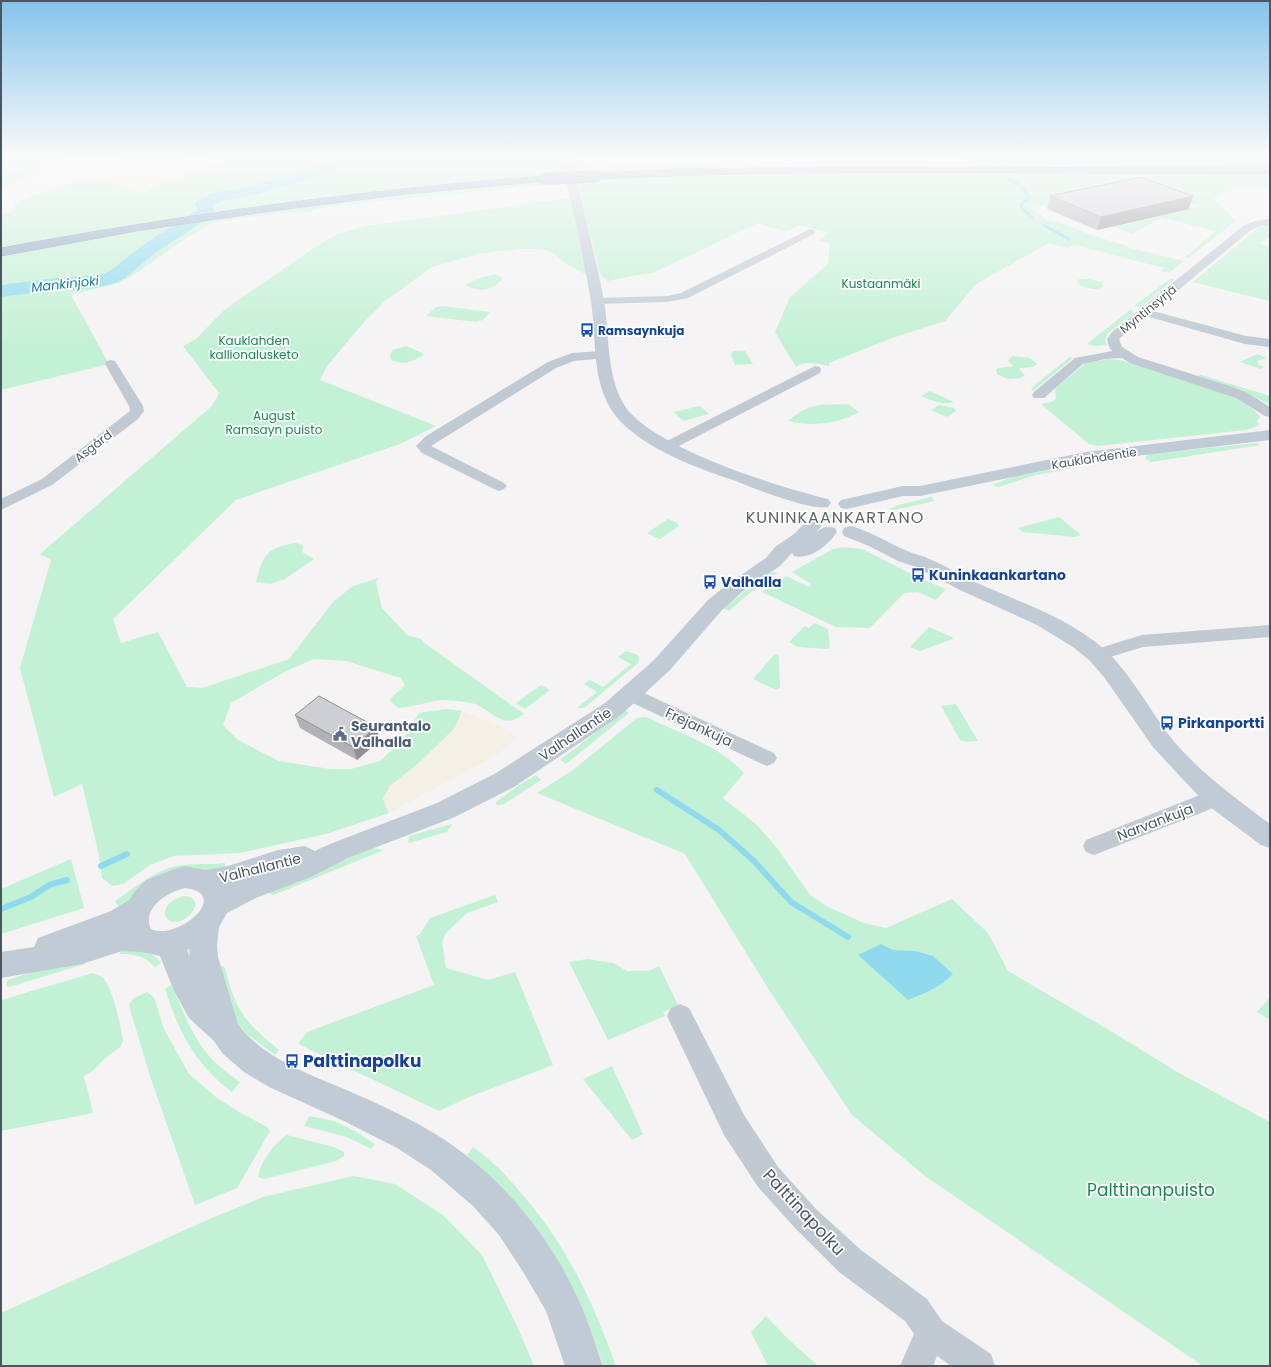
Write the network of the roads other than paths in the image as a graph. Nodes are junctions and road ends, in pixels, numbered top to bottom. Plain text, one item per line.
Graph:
1 (181, 220) edge
2 (581, 220) edge
3 (1270, 222) edge
4 (810, 232) dead end
5 (1, 252) edge
6 (597, 302) junction
7 (1144, 312) junction
8 (1270, 343) edge
9 (1123, 354) junction
10 (603, 355) junction
11 (111, 364) dead end
12 (815, 370) dead end
13 (1039, 394) dead end
14 (1270, 413) edge
15 (1270, 435) edge
16 (668, 446) junction
17 (752, 482) junction
18 (499, 486) dead end
19 (920, 491) junction
20 (822, 503) junction
21 (847, 504) junction
22 (1, 505) edge
23 (816, 524) junction
24 (860, 524) junction
25 (1270, 631) edge
26 (1098, 655) junction
27 (631, 694) junction
28 (767, 758) dead end
29 (1215, 797) junction
30 (1270, 838) edge
31 (1094, 846) dead end
32 (209, 904) junction
33 (137, 909) junction
34 (157, 942) junction
35 (8, 963) edge
36 (680, 1016) dead end
37 (225, 1031) junction
38 (931, 1332) junction
39 (584, 1366) edge
40 (916, 1366) edge
41 (979, 1366) edge

1 - 5 highway, bridge
2 - 6 street
3 - 7 street, Myntinsyrjä
4 - 6 street
6 - 10 street
7 - 8 street
7 - 9 street, Myntinsyrjä
9 - 13 street
9 - 14 street, Myntinsyrjä
10 - 16 street
10 - 18 street
11 - 22 street, Asgård
12 - 16 street
15 - 19 street, Kauklahdentie
16 - 17 street
17 - 20 street, Kauklahdentie
17 - 23 street
19 - 21 street, Kauklahdentie
19 - 24 street, Kauklahdentie
20 - 21 street, Kauklahdentie
20 - 23 street, Valhallantie
21 - 24 street
23 - 24 street
23 - 27 street, Valhallantie
24 - 26 street
25 - 26 street
26 - 29 street
27 - 28 street, Frejankuja
27 - 32 street, Valhallantie
29 - 30 street
29 - 31 street, Narvankuja
32 - 33 street
32 - 34 street
32 - 37 street
33 - 34 street
33 - 35 street
34 - 35 street
34 - 37 street
36 - 38 street, Palttinapolku
37 - 39 street
38 - 40 street
38 - 41 street, Palttinapolku

